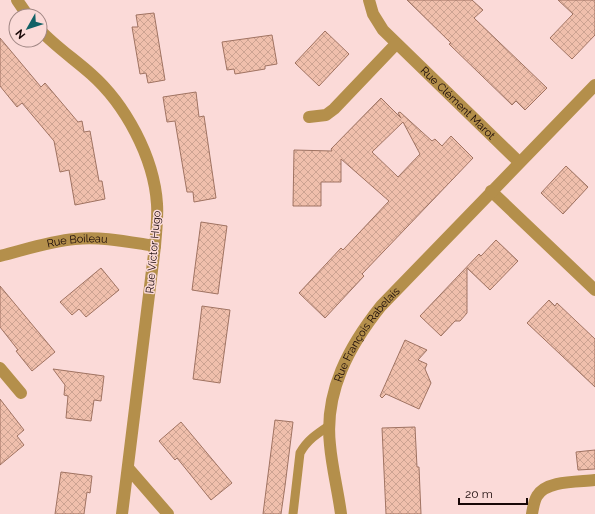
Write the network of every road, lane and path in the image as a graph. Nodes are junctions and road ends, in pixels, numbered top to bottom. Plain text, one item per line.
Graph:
1 (369, 0) edge
2 (48, 37) edge
3 (396, 44) junction
4 (595, 85) edge
5 (309, 117) dead end
6 (520, 162) junction
7 (491, 192) junction
8 (155, 246) junction
9 (0, 256) edge
10 (595, 290) edge
11 (0, 368) edge
12 (21, 393) dead end
13 (330, 425) junction
14 (128, 468) junction
15 (595, 480) edge
16 (122, 514) edge
17 (168, 514) edge
18 (293, 514) edge
19 (341, 514) edge
20 (532, 514) edge

1 - 3 street, Rue Clément Marot
2 - 8 street, Rue Victor Hugo
3 - 5 street
3 - 6 street, Rue Clément Marot
4 - 6 street, Rue François Rabelais
6 - 7 street, Rue François Rabelais
7 - 10 street
7 - 13 street, Rue François Rabelais
8 - 9 street, Rue Boileau
8 - 14 street, Rue Victor Hugo
11 - 12 street
13 - 18 lane
13 - 19 street, Rue François Rabelais
14 - 16 street, Rue Victor Hugo
14 - 17 street
15 - 20 street

